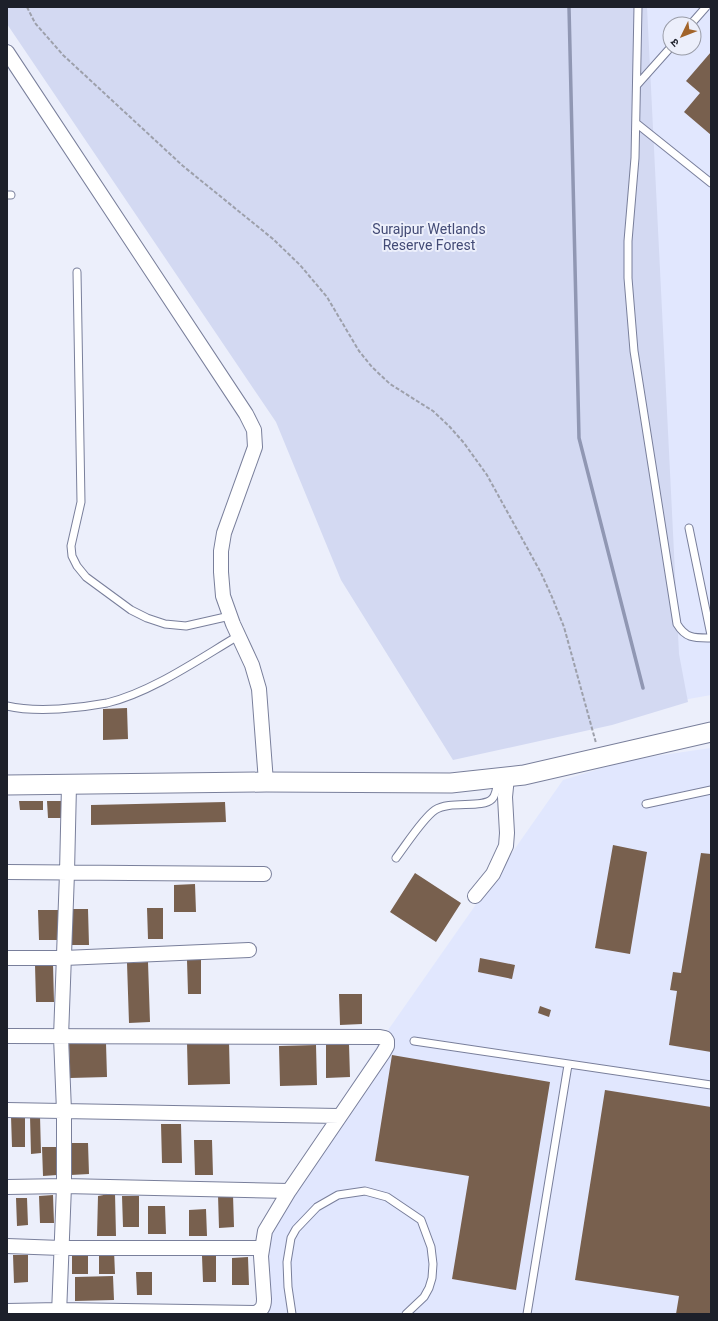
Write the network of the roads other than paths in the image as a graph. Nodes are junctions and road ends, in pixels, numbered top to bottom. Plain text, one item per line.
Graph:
1 (638, 7) edge
2 (706, 7) edge
3 (698, 16) edge
4 (7, 52) edge
5 (663, 56) edge
6 (637, 85) junction
7 (636, 123) junction
8 (711, 184) edge
9 (77, 272) dead end
10 (689, 528) dead end
11 (230, 616) junction
12 (238, 636) junction
13 (711, 637) edge
14 (7, 706) edge
15 (711, 732) edge
16 (502, 778) junction
17 (266, 782) junction
18 (7, 785) edge
19 (69, 785) junction
20 (711, 790) edge
21 (646, 804) dead end
22 (396, 858) dead end
23 (7, 872) edge
24 (67, 873) junction
25 (264, 874) dead end
26 (475, 896) dead end
27 (249, 950) dead end
28 (7, 958) edge
29 (64, 958) junction
30 (7, 1036) edge
31 (61, 1037) junction
32 (414, 1041) dead end
33 (568, 1064) junction
34 (711, 1085) edge
35 (7, 1110) edge
36 (64, 1111) junction
37 (339, 1116) junction
38 (64, 1186) junction
39 (7, 1187) edge
40 (289, 1191) junction
41 (7, 1246) edge
42 (61, 1248) junction
43 (262, 1248) junction
44 (7, 1311) edge
45 (59, 1312) edge
46 (292, 1314) edge
47 (406, 1314) edge
48 (527, 1314) edge

1 - 6 lane
2 - 3 lane
4 - 11 street
5 - 6 lane
6 - 7 lane
7 - 8 lane
7 - 13 lane
9 - 11 lane
10 - 13 lane
11 - 12 street
12 - 14 lane
12 - 17 street
15 - 16 main road
16 - 17 main road
16 - 22 lane
16 - 26 street
17 - 19 main road
18 - 19 main road
19 - 24 street
20 - 21 lane
23 - 24 street
24 - 25 street
24 - 29 street
27 - 29 street
28 - 29 street
29 - 31 street
30 - 31 street
31 - 36 street
31 - 37 street
32 - 33 lane
33 - 34 lane
33 - 48 lane
35 - 36 street
36 - 37 street
36 - 38 street
37 - 40 street
38 - 39 street
38 - 40 street
38 - 42 street
40 - 43 street
41 - 42 street
42 - 43 street
42 - 45 street
43 - 45 street
44 - 45 street
46 - 47 lane

